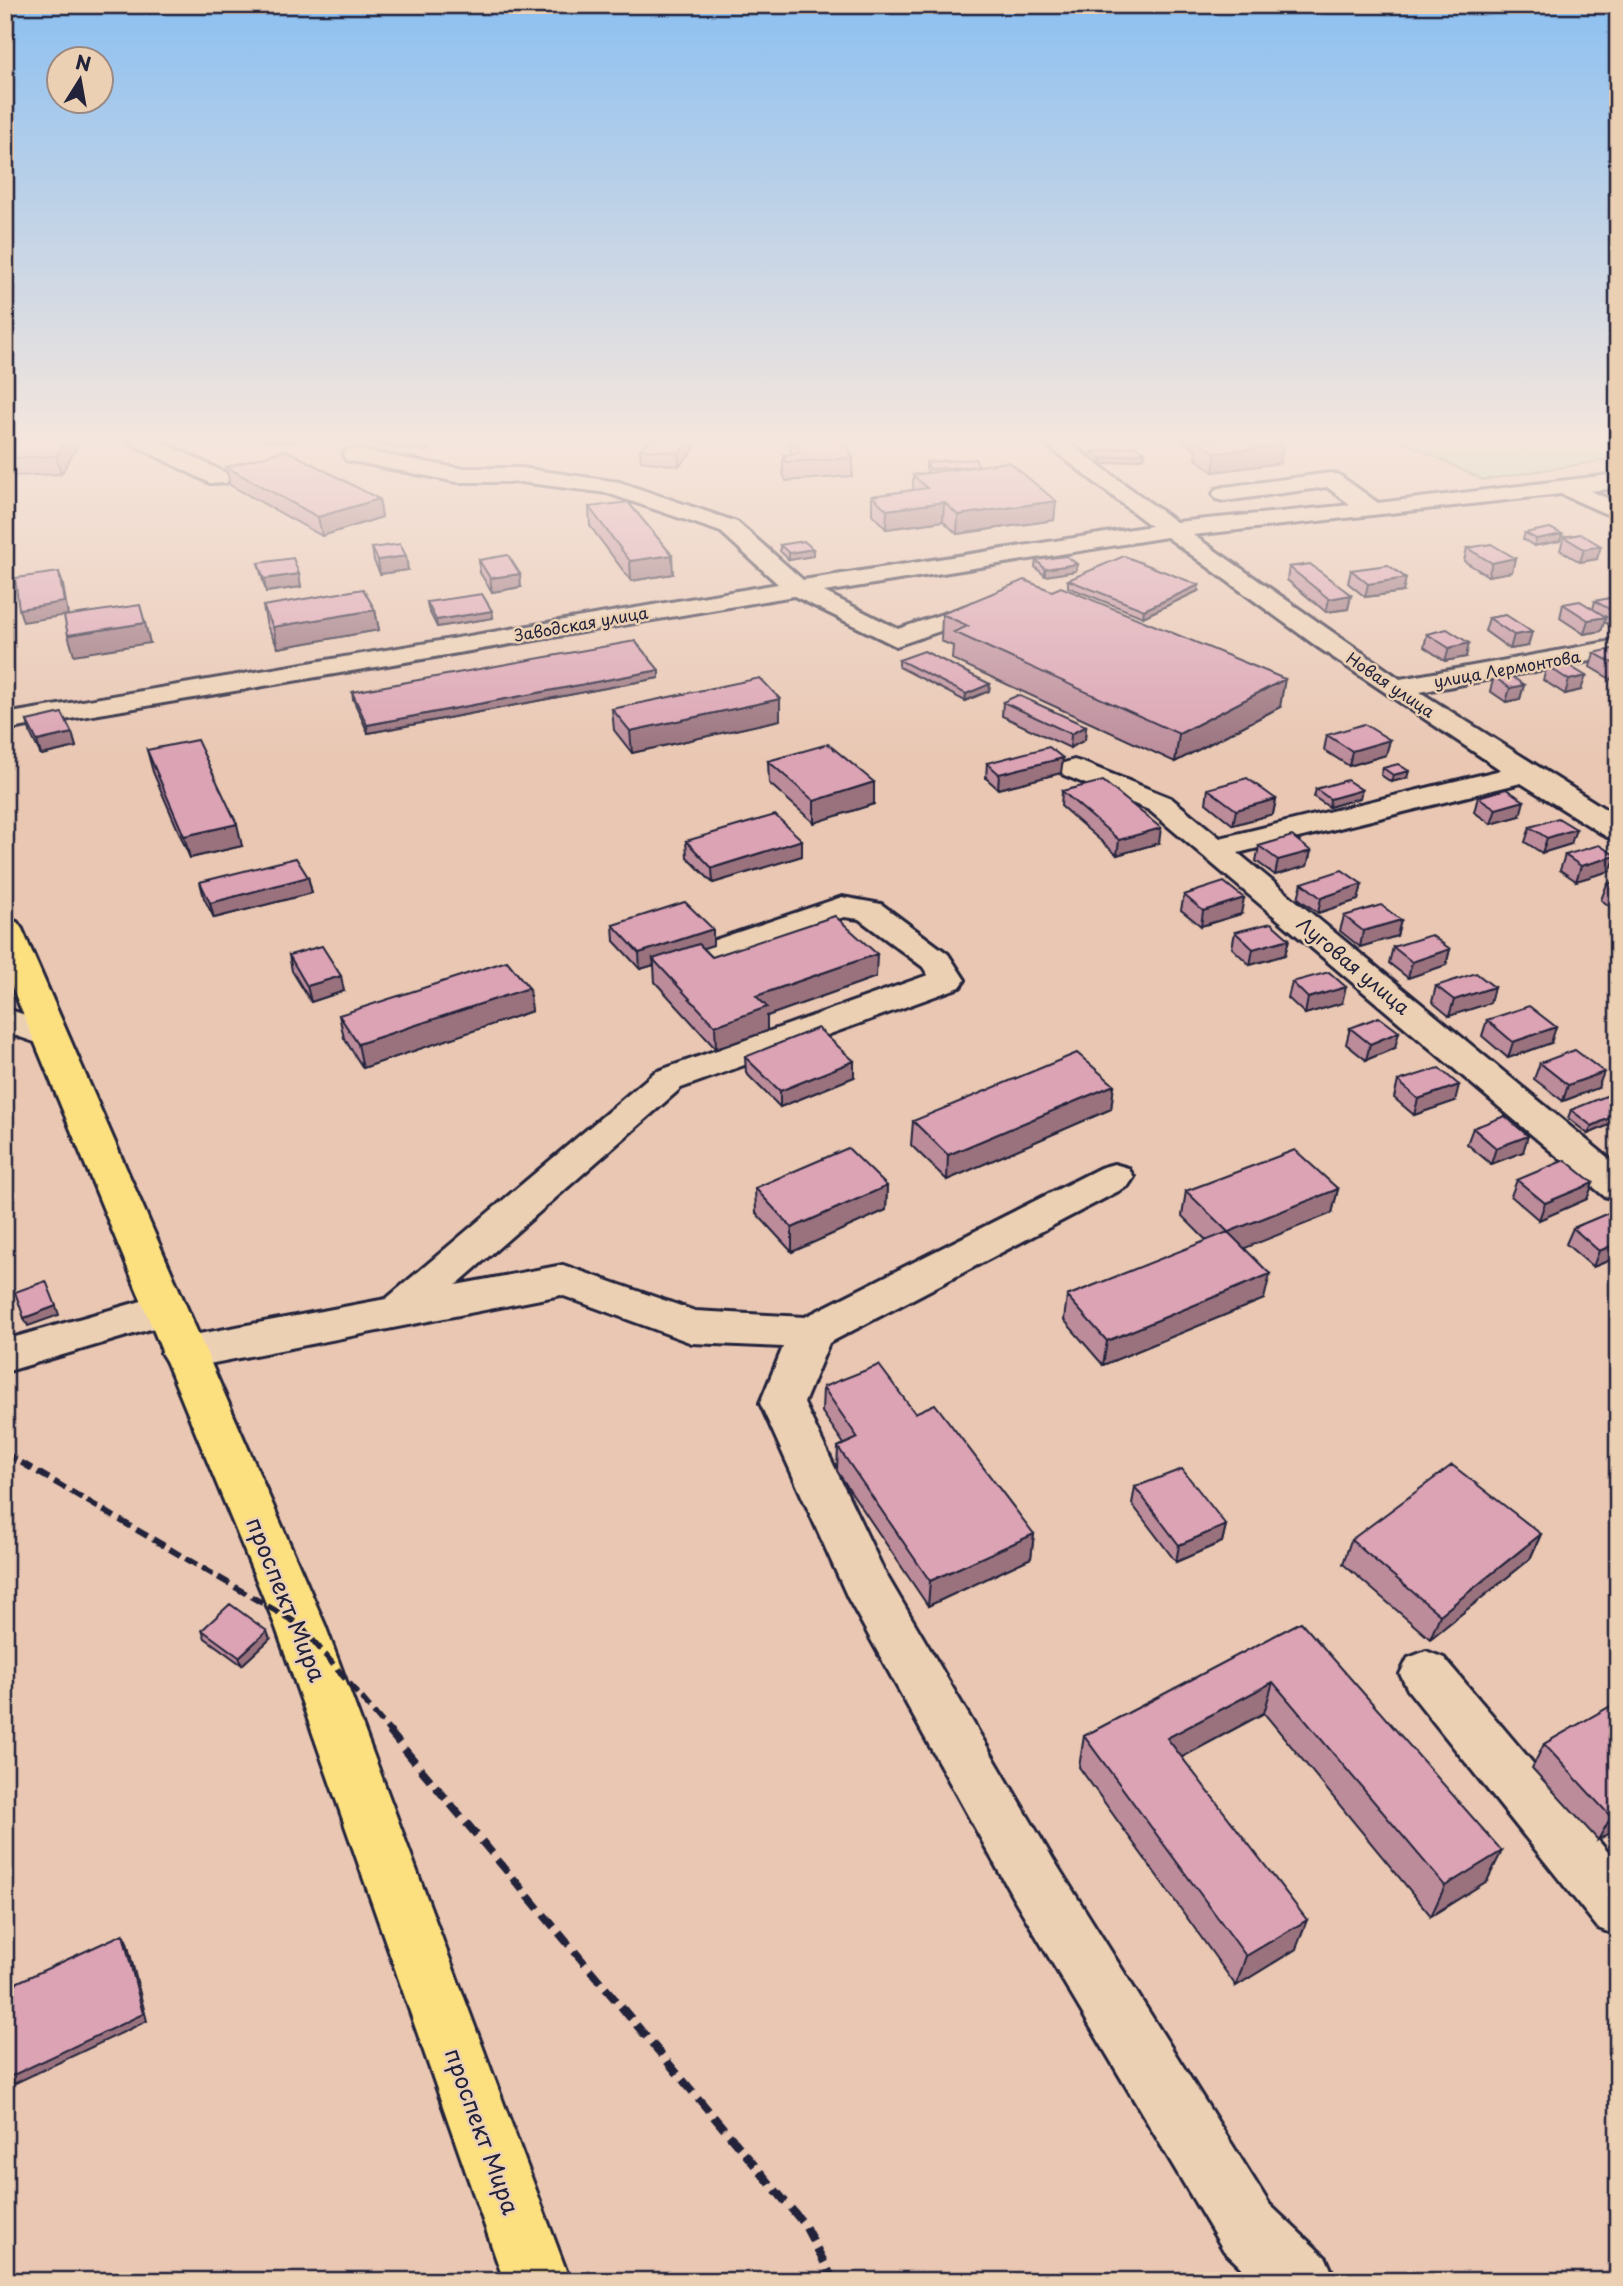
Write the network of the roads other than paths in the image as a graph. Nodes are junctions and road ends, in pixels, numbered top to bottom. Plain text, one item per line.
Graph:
1 (750, 546) edge
2 (1068, 546) edge
3 (1192, 546) edge
4 (797, 588) junction
5 (1012, 598) edge
6 (1618, 648) edge
7 (1396, 688) junction
8 (5, 722) edge
9 (1074, 769) dead end
10 (1524, 773) junction
11 (1618, 830) edge
12 (1215, 849) junction
13 (5, 929) edge
14 (712, 952) dead end
15 (5, 1019) edge
16 (49, 1036) junction
17 (1114, 1177) dead end
18 (1618, 1187) edge
19 (399, 1312) junction
20 (174, 1331) junction
21 (811, 1333) junction
22 (5, 1356) edge
23 (1426, 1674) dead end
24 (1618, 1908) edge
25 (537, 2281) edge
26 (1303, 2281) edge

1 - 4 street
2 - 4 street, Заводская улица
3 - 7 street, Новая улица
4 - 5 street
4 - 8 street, Заводская улица
6 - 7 street, улица Лермонтова
7 - 10 street, Новая улица
9 - 12 street, Луговая улица
10 - 11 street, Новая улица
10 - 12 street
12 - 18 street, Луговая улица
13 - 16 main road, проспект Мира
14 - 19 street
15 - 16 street
16 - 20 main road, проспект Мира
17 - 21 street
19 - 20 street
19 - 21 street
20 - 22 street
20 - 25 main road, проспект Мира
21 - 26 street
23 - 24 street

